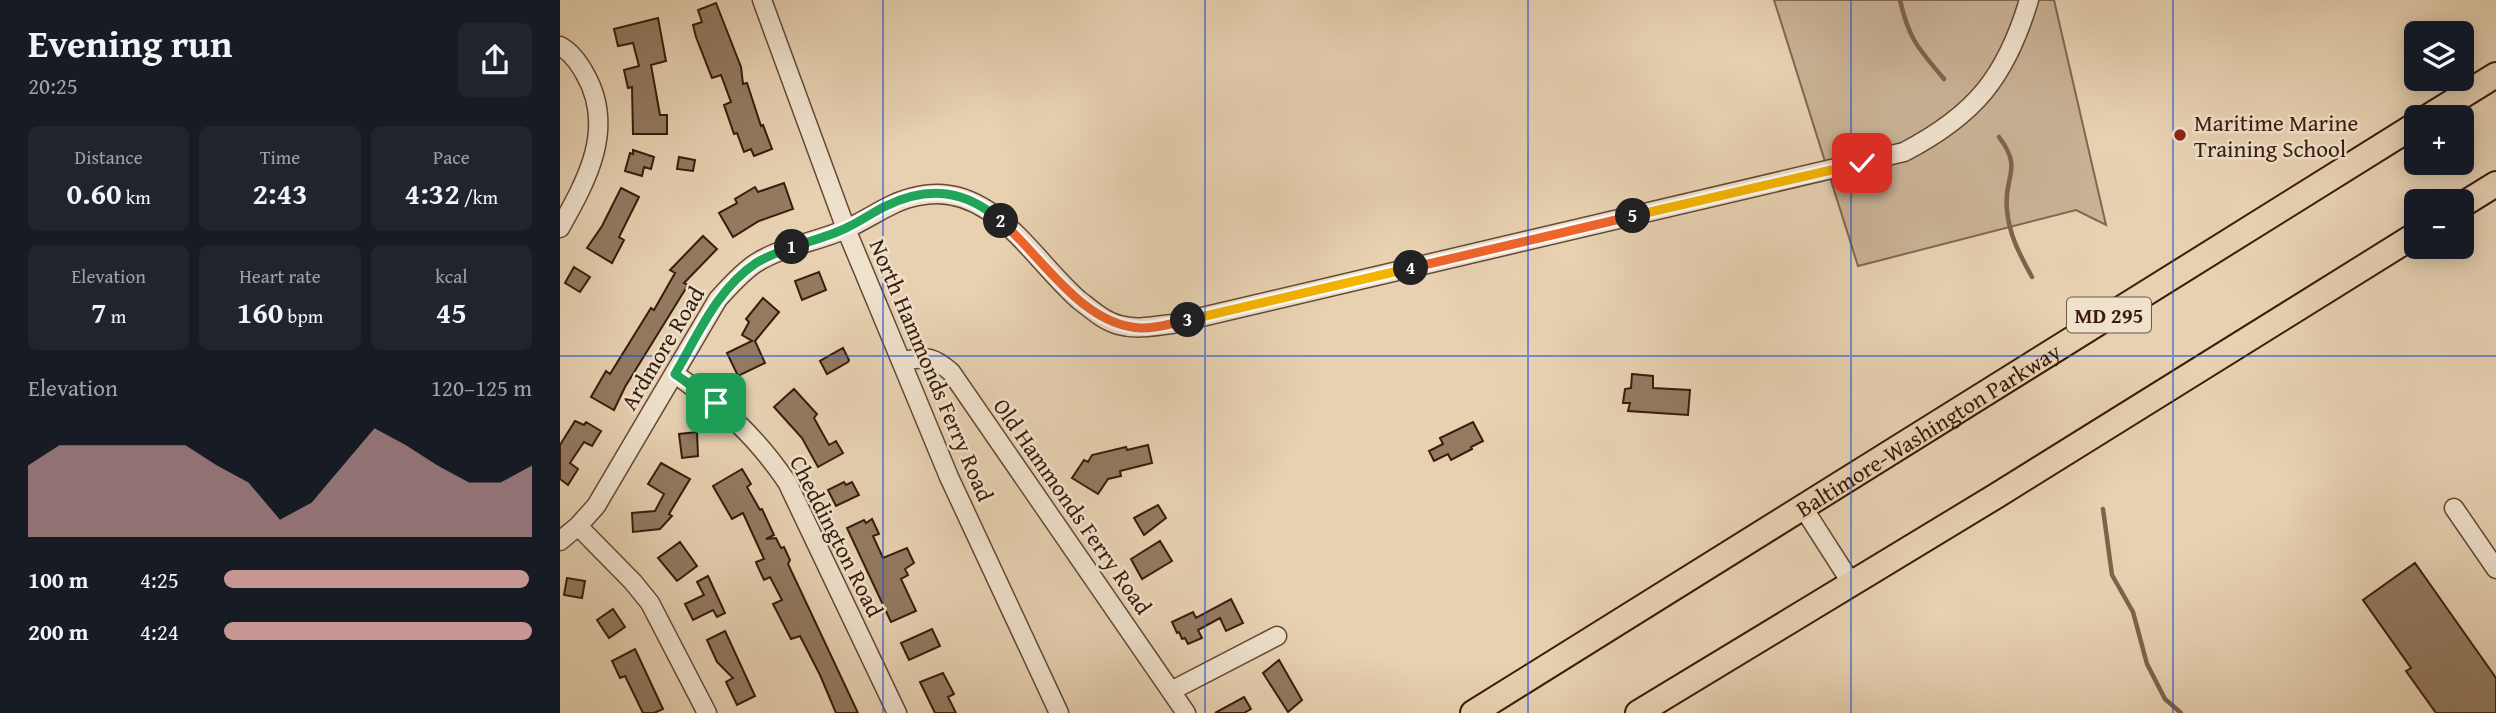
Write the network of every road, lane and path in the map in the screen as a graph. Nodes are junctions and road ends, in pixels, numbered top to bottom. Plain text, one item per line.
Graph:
1 (762, 0) edge
2 (2029, 0) edge
3 (560, 46) edge
4 (2496, 75) edge
5 (2447, 105) edge
6 (2404, 132) edge
7 (2496, 184) edge
8 (2474, 198) edge
9 (560, 228) edge
10 (846, 229) junction
11 (2404, 242) edge
12 (901, 361) junction
13 (675, 374) junction
14 (1802, 506) junction
15 (2454, 508) dead end
16 (578, 526) junction
17 (560, 541) edge
18 (2496, 569) edge
19 (1852, 584) junction
20 (1277, 636) dead end
21 (1171, 691) junction
22 (707, 713) edge
23 (897, 713) edge
24 (1059, 713) edge
25 (1186, 713) edge
26 (1473, 713) edge
27 (1638, 713) edge

1 - 10 street, North Hammonds Ferry Road
2 - 10 street, Ardmore Road
3 - 9 street
4 - 5 highway
6 - 14 highway, Baltimore-Washington Parkway / MD 295
7 - 8 highway
10 - 12 street, North Hammonds Ferry Road
10 - 13 street, Ardmore Road
11 - 19 highway
12 - 21 street, Old Hammonds Ferry Road
12 - 24 street, North Hammonds Ferry Road
13 - 16 street, Ardmore Road
13 - 23 street, Cheddington Road
14 - 19 street
14 - 26 highway, Baltimore-Washington Parkway / MD 295
15 - 18 street
16 - 17 street, Ardmore Road
16 - 22 street
19 - 27 highway
20 - 21 street
21 - 25 street, Old Hammonds Ferry Road

